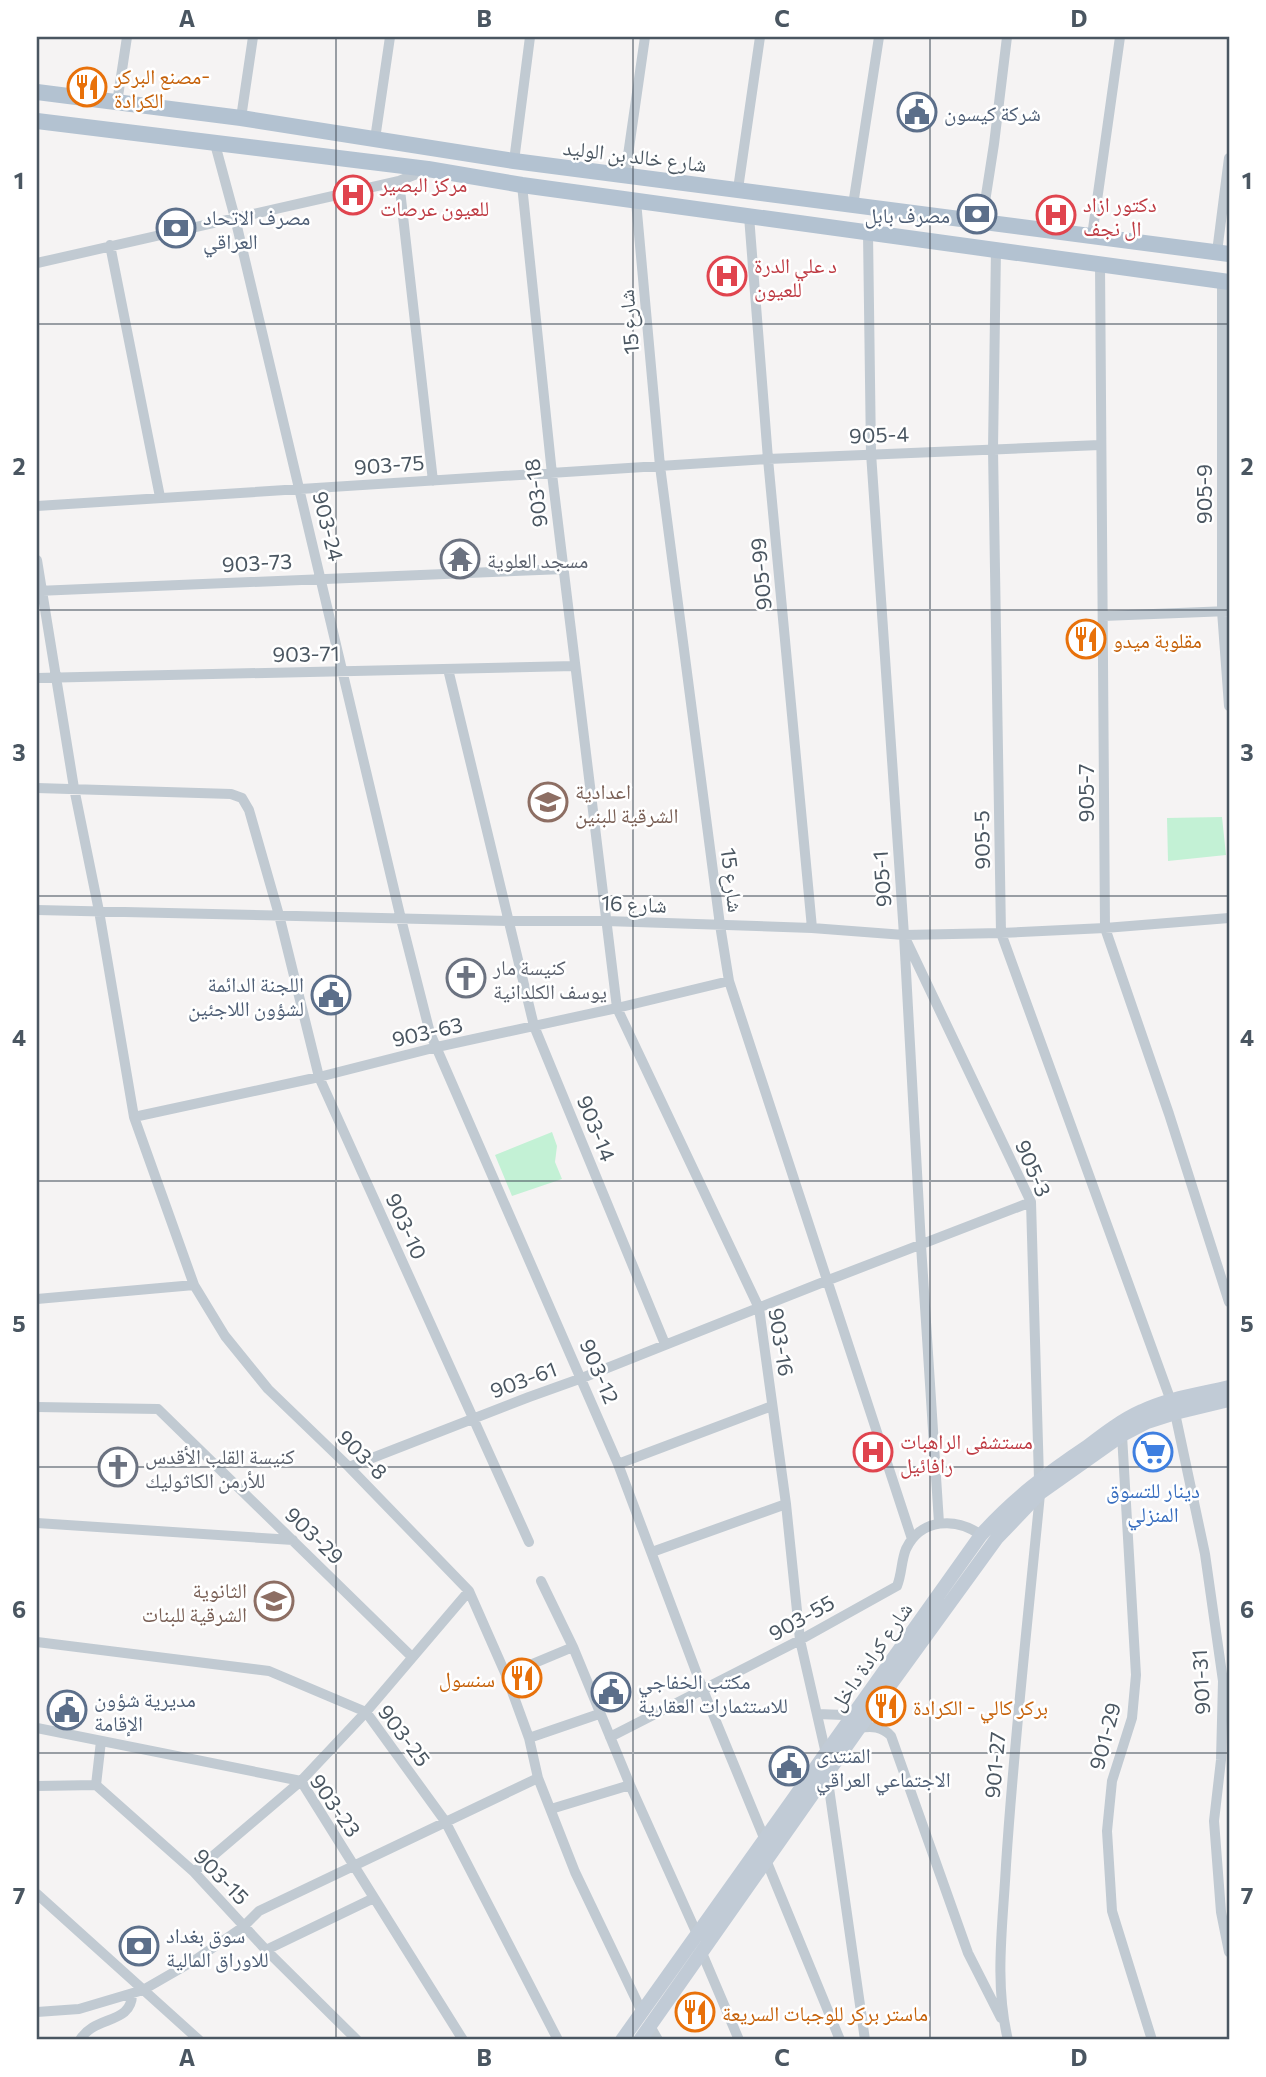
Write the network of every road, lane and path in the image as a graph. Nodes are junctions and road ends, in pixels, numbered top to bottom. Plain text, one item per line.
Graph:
1 (127, 37) edge
2 (253, 37) edge
3 (390, 37) edge
4 (530, 37) edge
5 (645, 37) edge
6 (760, 37) edge
7 (879, 37) edge
8 (1007, 37) edge
9 (1120, 37) edge
10 (37, 92) edge
11 (117, 103) junction
12 (241, 118) junction
13 (37, 121) edge
14 (375, 139) junction
15 (215, 144) junction
16 (1229, 158) edge
17 (514, 161) junction
18 (428, 169) junction
19 (625, 176) junction
20 (399, 181) junction
21 (522, 185) junction
22 (738, 189) junction
23 (636, 201) junction
24 (853, 205) junction
25 (749, 216) junction
26 (235, 218) junction
27 (982, 221) junction
28 (868, 233) junction
29 (1092, 236) junction
30 (110, 245) junction
31 (996, 249) junction
32 (1223, 253) edge
33 (37, 263) edge
34 (1100, 264) junction
35 (1226, 281) edge
36 (1100, 445) junction
37 (993, 449) junction
38 (871, 453) junction
39 (768, 459) junction
40 (660, 466) junction
41 (552, 474) junction
42 (433, 481) junction
43 (300, 489) junction
44 (160, 497) junction
45 (37, 506) edge
46 (37, 560) edge
47 (564, 569) junction
48 (322, 578) junction
49 (40, 591) edge
50 (1226, 611) edge
51 (1103, 616) junction
52 (575, 666) junction
53 (448, 669) junction
54 (343, 671) junction
55 (37, 678) edge
56 (56, 678) junction
57 (1229, 706) edge
58 (37, 788) edge
59 (74, 788) junction
60 (37, 909) edge
61 (99, 911) junction
62 (279, 915) junction
63 (1229, 918) edge
64 (401, 919) junction
65 (508, 921) junction
66 (606, 921) junction
67 (720, 925) junction
68 (812, 928) junction
69 (1105, 928) junction
70 (1001, 933) junction
71 (904, 935) junction
72 (729, 981) junction
73 (617, 1008) junction
74 (534, 1026) junction
75 (437, 1047) junction
76 (319, 1077) junction
77 (134, 1117) junction
78 (1031, 1202) junction
79 (921, 1245) junction
80 (826, 1281) junction
81 (194, 1285) junction
82 (37, 1299) edge
83 (1229, 1302) edge
84 (759, 1308) junction
85 (665, 1344) junction
86 (582, 1378) junction
87 (1229, 1387) edge
88 (1229, 1400) edge
89 (772, 1406) junction
90 (37, 1407) edge
91 (1173, 1407) junction
92 (472, 1418) junction
93 (1122, 1436) junction
94 (618, 1464) junction
95 (349, 1467) junction
96 (1040, 1486) junction
97 (786, 1504) junction
98 (37, 1523) edge
99 (939, 1523) junction
100 (981, 1535) junction
101 (912, 1539) junction
102 (293, 1540) junction
103 (529, 1542) dead end
104 (652, 1552) junction
105 (541, 1581) dead end
106 (469, 1591) junction
107 (800, 1640) junction
108 (37, 1642) edge
109 (573, 1647) junction
110 (412, 1657) junction
111 (506, 1675) junction
112 (703, 1690) junction
113 (860, 1707) junction
114 (366, 1712) junction
115 (599, 1714) junction
116 (817, 1714) junction
117 (37, 1728) edge
118 (859, 1728) junction
119 (610, 1737) junction
120 (529, 1738) junction
121 (101, 1741) junction
122 (826, 1755) junction
123 (827, 1774) junction
124 (538, 1778) junction
125 (301, 1781) junction
126 (96, 1785) junction
127 (630, 1785) junction
128 (37, 1786) edge
129 (551, 1809) junction
130 (445, 1821) junction
131 (765, 1840) junction
132 (766, 1860) junction
133 (354, 1866) junction
134 (194, 1872) junction
135 (37, 1894) edge
136 (374, 1898) junction
137 (243, 1927) junction
138 (697, 1934) junction
139 (266, 1950) junction
140 (702, 1952) junction
141 (1229, 1952) edge
142 (143, 1990) junction
143 (132, 1994) junction
144 (37, 2012) edge
145 (642, 2012) junction
146 (1004, 2025) junction
147 (650, 2026) junction
148 (80, 2040) edge
149 (199, 2040) edge
150 (357, 2040) edge
151 (463, 2040) edge
152 (558, 2040) edge
153 (622, 2040) edge
154 (640, 2040) edge
155 (658, 2040) edge
156 (739, 2040) edge
157 (840, 2040) edge
158 (865, 2040) edge
159 (1008, 2040) edge
160 (1152, 2040) edge

1 - 11 street
2 - 12 street
3 - 14 street
4 - 17 street
5 - 19 street
6 - 22 street
7 - 24 street
8 - 27 street
9 - 29 street
10 - 11 main road, شارع خالد بن الوليد
11 - 12 main road, شارع خالد بن الوليد
12 - 14 main road, شارع خالد بن الوليد
13 - 15 main road, شارع خالد بن الوليد
14 - 17 main road, شارع خالد بن الوليد
15 - 18 main road, شارع خالد بن الوليد
15 - 26 street, 903-24
16 - 32 street
17 - 19 main road, شارع خالد بن الوليد
18 - 20 street
18 - 21 main road, شارع خالد بن الوليد
19 - 22 main road, شارع خالد بن الوليد
20 - 26 street
20 - 42 street
21 - 23 main road, شارع خالد بن الوليد
21 - 41 street, 903-18
22 - 24 main road, شارع خالد بن الوليد
23 - 25 main road, شارع خالد بن الوليد
23 - 40 street, شارع 15
24 - 27 main road, شارع خالد بن الوليد
25 - 28 main road, شارع خالد بن الوليد
25 - 39 street, 905-99
26 - 30 street
26 - 43 street, 903-24
27 - 29 main road, شارع خالد بن الوليد
28 - 31 main road, شارع خالد بن الوليد
28 - 38 street, 905-1
29 - 32 main road, شارع خالد بن الوليد
30 - 33 street
30 - 44 street
31 - 34 main road, شارع خالد بن الوليد
31 - 37 street, 905-5
34 - 35 main road, شارع خالد بن الوليد
34 - 36 street, 905-7
35 - 50 street, 905-9
36 - 37 street, 905-4
36 - 51 street, 905-7
37 - 38 street, 905-4
37 - 70 street, 905-5
38 - 39 street, 905-4
38 - 71 street, 905-1
39 - 40 street, 905-4
39 - 68 street, 905-99
40 - 41 street, 903-75
40 - 67 street, شارع 15
41 - 42 street, 903-75
41 - 47 street, 903-18
42 - 43 street, 903-75
43 - 44 street, 903-75
43 - 48 street, 903-24
44 - 45 street, 903-75
46 - 49 street, 903-8
47 - 48 street, 903-73
47 - 52 street, 903-18
48 - 49 street, 903-73
48 - 54 street, 903-24
49 - 56 street, 903-8
50 - 51 street
50 - 57 street, 905-9
51 - 69 street, 905-7
52 - 53 street, 903-71
52 - 66 street, 903-18
53 - 54 street, 903-71
53 - 65 street, 903-14
54 - 56 street, 903-71
54 - 64 street, 903-24
55 - 56 street, 903-71
56 - 59 street, 903-8
58 - 59 street
59 - 61 street, 903-8
59 - 62 street, 903-10
60 - 61 street, شارع 16
61 - 62 street, شارع 16
61 - 77 street, 903-8
62 - 64 street, شارع 16
62 - 76 street, 903-10
63 - 69 street, شارع 16
64 - 65 street, شارع 16
64 - 75 street, 903-12
65 - 66 street, شارع 16
65 - 74 street, 903-14
66 - 67 street, شارع 16
66 - 73 street, 903-16
67 - 68 street, شارع 16
67 - 72 street, شارع 15
68 - 71 street, شارع 16
69 - 70 street, شارع 16
69 - 83 street, 905-7
70 - 71 street, شارع 16
70 - 91 street, 905-5
71 - 78 street, 905-3
71 - 79 street, 905-1
72 - 73 street, 903-63
72 - 80 street, شارع 15
73 - 74 street, 903-63
73 - 84 street, 903-16
74 - 75 street, 903-63
74 - 85 street, 903-14
75 - 76 street, 903-63
75 - 86 street, 903-12
76 - 77 street, 903-63
76 - 92 street, 903-10
77 - 81 street, 903-8
78 - 79 street, 903-61
78 - 96 street, 905-3
79 - 80 street, 903-61
79 - 99 street, 905-1
80 - 84 street, 903-61
80 - 101 street, شارع 15
81 - 82 street
81 - 95 street, 903-8
84 - 85 street, 903-61
84 - 89 street, 903-16
85 - 86 street, 903-61
86 - 92 street, 903-61
86 - 94 street, 903-12
87 - 91 main road, شارع كرادة داخل
88 - 91 main road, شارع كرادة داخل
89 - 94 street
89 - 97 street, 903-16
90 - 102 street, 903-29
91 - 93 main road, شارع كرادة داخل
91 - 96 main road, شارع كرادة داخل
91 - 141 street, 901-31
92 - 95 street, 903-61
92 - 103 street, 903-10
93 - 96 main road, شارع كرادة داخل
93 - 160 street, 901-29
94 - 104 street, 903-12
95 - 106 street, 903-8
96 - 100 main road, شارع كرادة داخل
96 - 118 main road, شارع كرادة داخل
96 - 146 street, 901-27
97 - 104 street
97 - 107 street, 903-16
98 - 102 street
99 - 100 street
99 - 101 street
100 - 113 main road, شارع كرادة داخل
101 - 107 street, 903-55
102 - 110 street, 903-29
104 - 112 street, 903-12
105 - 109 street
106 - 110 street
106 - 111 street, 903-8
107 - 112 street, 903-55
107 - 116 street, 903-16
108 - 114 street, 903-25
109 - 111 street
109 - 115 street
110 - 114 street
111 - 120 street, 903-8
112 - 119 street, 903-55
112 - 131 street, 903-12
113 - 116 street
113 - 122 main road, شارع كرادة داخل
114 - 125 street
114 - 130 street, 903-25
115 - 119 street
115 - 120 street
116 - 122 street, 903-16
117 - 121 street, 903-23
118 - 123 main road, شارع كرادة داخل
118 - 146 street
119 - 127 street
120 - 124 street, 903-8
121 - 125 street, 903-23
121 - 126 street
122 - 131 main road, شارع كرادة داخل
123 - 132 main road, شارع كرادة داخل
123 - 158 street
124 - 129 street, 903-8
124 - 130 street
125 - 133 street, 903-23
125 - 134 street
126 - 128 street
126 - 134 street, 903-15
127 - 129 street
127 - 138 street
129 - 145 street, 903-8
130 - 133 street
130 - 152 street, 903-25
131 - 138 main road, شارع كرادة داخل
132 - 140 main road, شارع كرادة داخل
132 - 157 street
133 - 136 street, 903-23
133 - 137 street
134 - 137 street, 903-15
135 - 142 street
136 - 139 street
136 - 151 street, 903-23
137 - 139 street, 903-15
137 - 142 street
138 - 145 main road, شارع كرادة داخل
139 - 150 street, 903-15
140 - 147 main road, شارع كرادة داخل
140 - 156 street
142 - 143 street
142 - 149 street
143 - 144 street
143 - 148 street
145 - 153 main road, شارع كرادة داخل
146 - 159 street, 901-27
147 - 154 main road, شارع كرادة داخل
147 - 155 street

